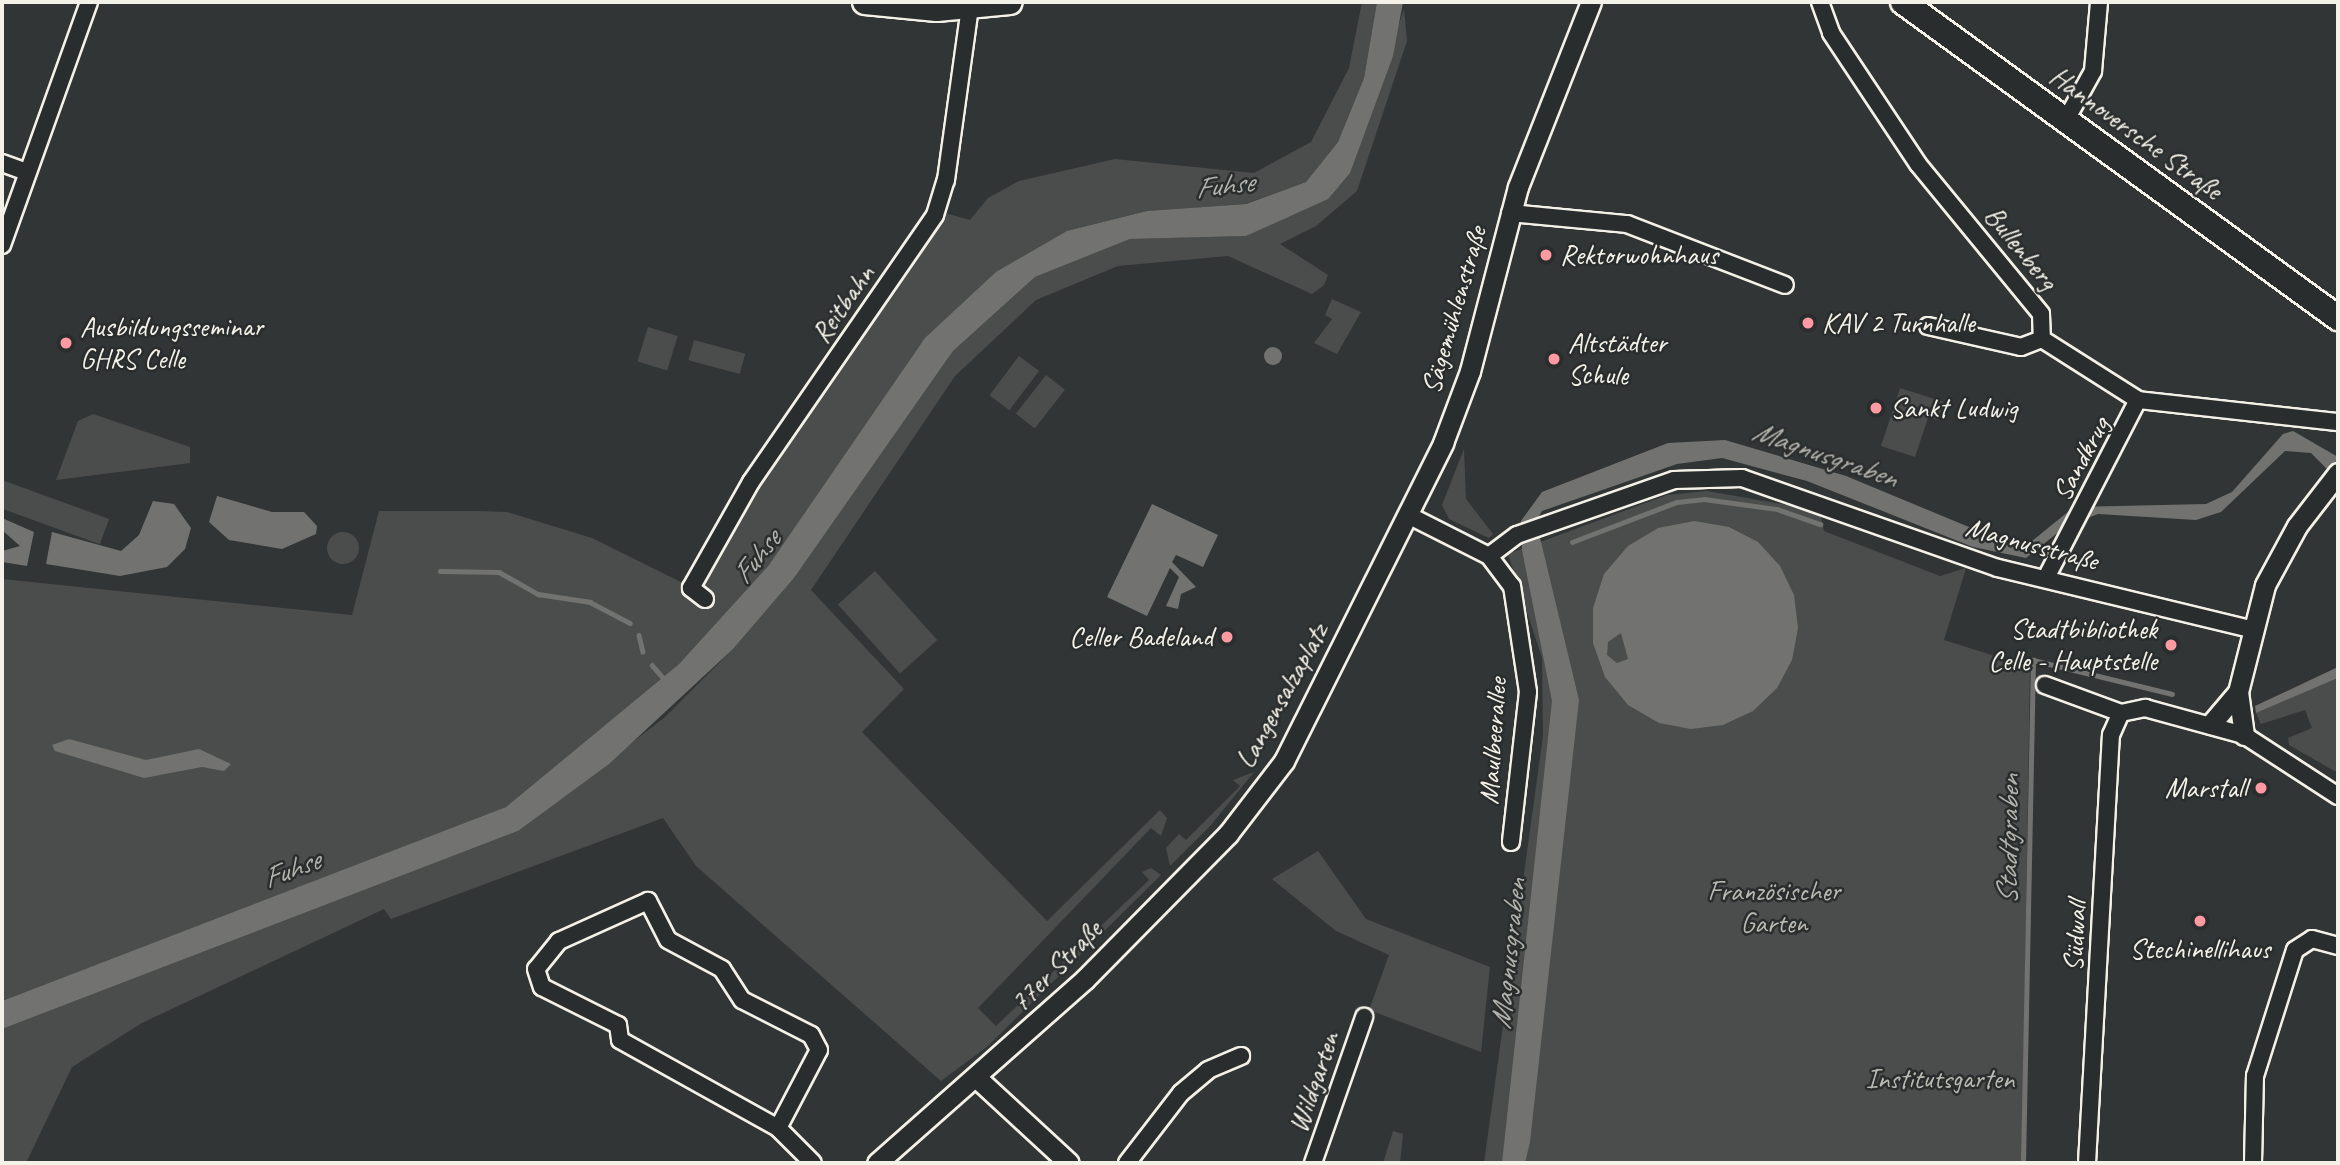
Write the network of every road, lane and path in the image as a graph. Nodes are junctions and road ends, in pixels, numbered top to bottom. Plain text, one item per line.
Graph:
1 (89, 2) edge
2 (865, 2) edge
3 (1010, 2) edge
4 (1591, 2) edge
5 (1820, 2) edge
6 (1903, 2) edge
7 (2099, 2) edge
8 (970, 8) junction
9 (2067, 118) junction
10 (2, 163) edge
11 (27, 172) junction
12 (1510, 214) junction
13 (2, 245) edge
14 (1784, 285) dead end
15 (2337, 316) edge
16 (1928, 326) dead end
17 (2042, 339) junction
18 (2138, 400) junction
19 (2338, 422) edge
20 (2336, 476) edge
21 (1408, 515) junction
22 (1495, 561) junction
23 (2046, 578) junction
24 (705, 599) dead end
25 (1353, 625) joint
26 (2251, 629) junction
27 (2045, 685) dead end
28 (2238, 692) junction
29 (2121, 713) junction
30 (2211, 724) junction
31 (2244, 736) junction
32 (1260, 794) joint
33 (2338, 796) edge
34 (1511, 842) dead end
35 (2338, 946) edge
36 (1364, 1017) dead end
37 (1241, 1056) dead end
38 (979, 1080) junction
39 (778, 1128) junction
40 (2253, 1162) edge
41 (813, 1163) edge
42 (877, 1163) edge
43 (1069, 1163) edge
44 (1127, 1163) edge
45 (1313, 1163) edge
46 (2087, 1163) edge

1 - 11 street
2 - 8 main road
3 - 8 main road
4 - 12 street, Sägemühlenstraße
5 - 17 street, Bullenberg
6 - 9 main road, Hannoversche Straße
7 - 9 street
8 - 24 street, Reitbahn
9 - 15 main road, Hannoversche Straße
10 - 11 street
11 - 13 street
12 - 14 street
12 - 21 street, Sägemühlenstraße
16 - 17 street
17 - 18 street
18 - 19 street
18 - 23 street, Sandkrug
20 - 26 street
21 - 22 street
21 - 25 street, Sägemühlenstraße
22 - 23 street, Magnusstraße
22 - 34 street, Maulbeerallee
23 - 26 street, Magnusstraße
25 - 32 street, Langensalzaplatz
26 - 28 street
27 - 29 street
28 - 30 street
28 - 31 street
29 - 30 street
29 - 46 street, Südwall
30 - 31 street
31 - 33 street
32 - 38 street, 77er Straße
35 - 40 street
36 - 45 street, Wildgarten
37 - 44 street
38 - 42 street, 77er Straße
38 - 43 street
39 - 39 street
39 - 41 street

